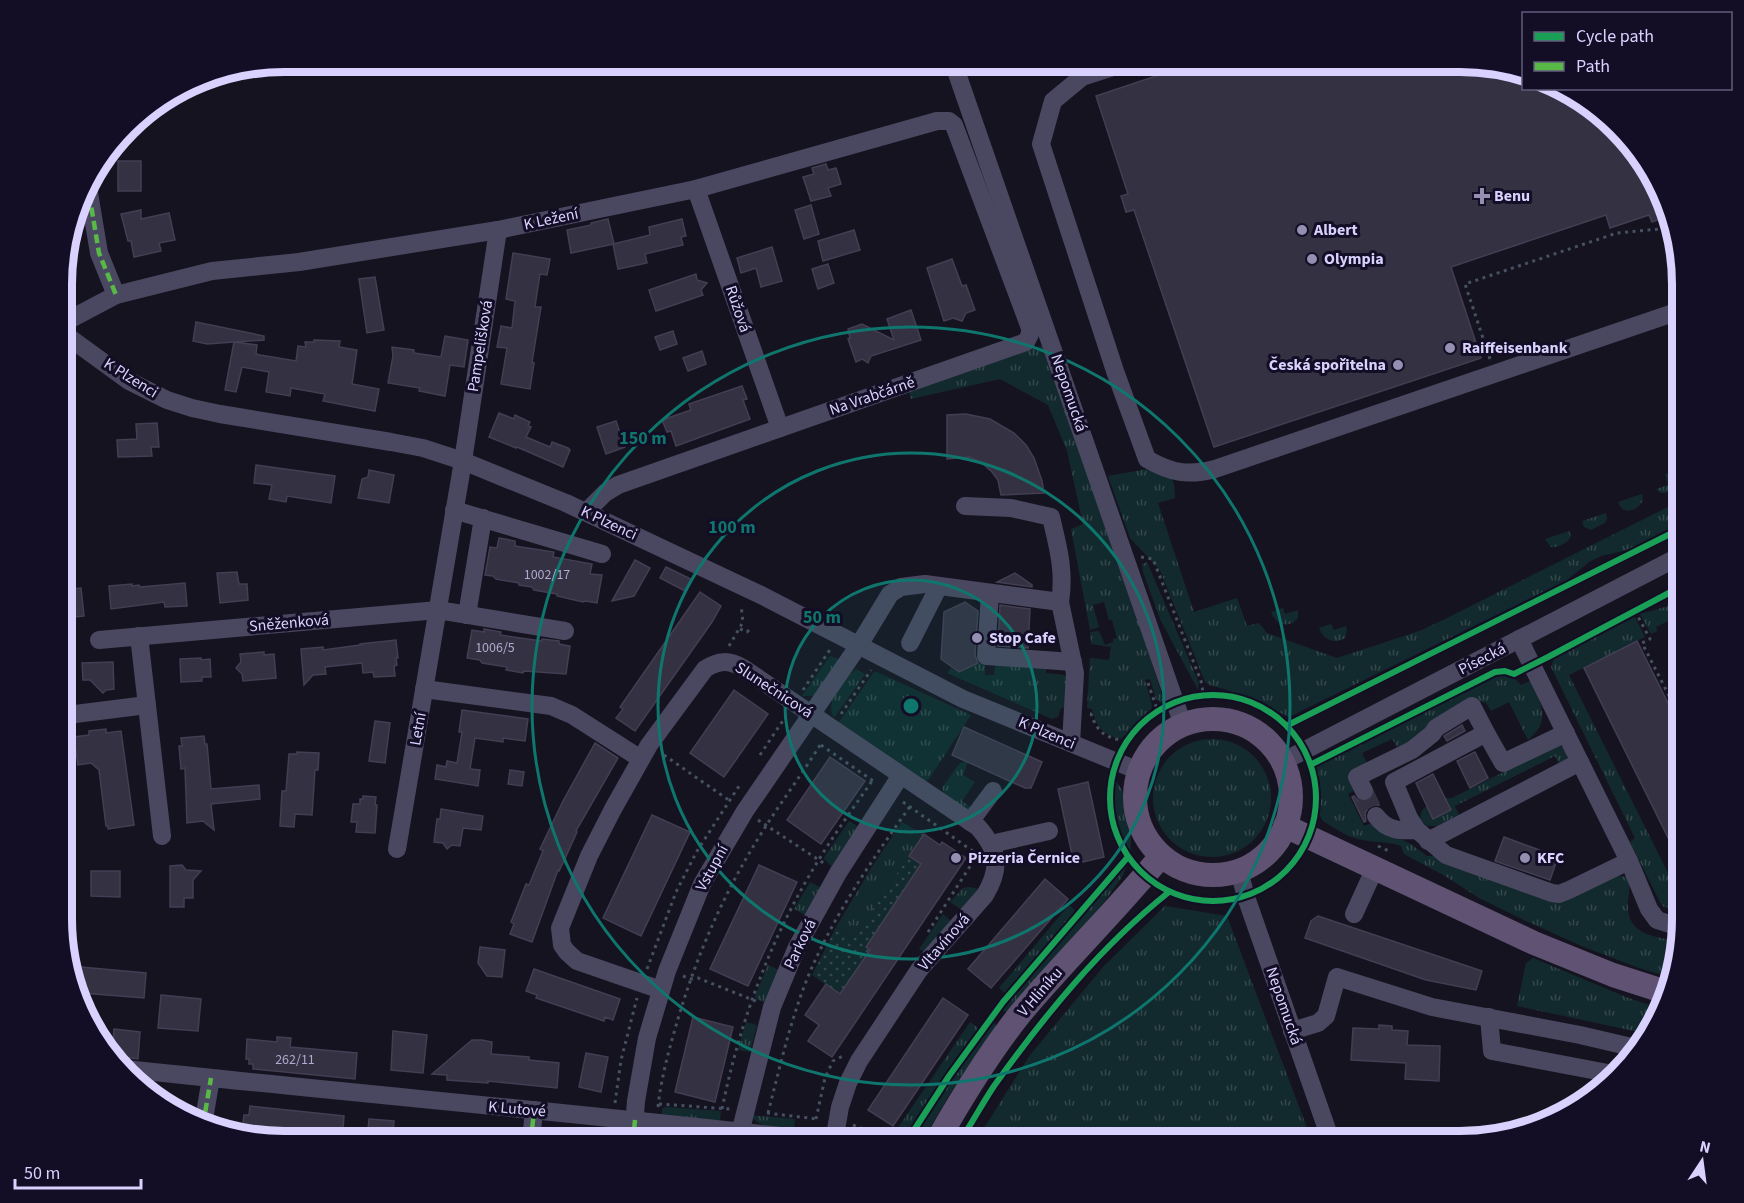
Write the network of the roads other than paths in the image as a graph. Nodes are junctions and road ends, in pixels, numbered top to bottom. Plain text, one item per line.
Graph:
1 (956, 72) edge
2 (1098, 72) edge
3 (696, 189) junction
4 (90, 199) edge
5 (992, 200) junction
6 (498, 230) junction
7 (116, 295) junction
8 (1672, 313) edge
9 (72, 318) edge
10 (72, 340) edge
11 (780, 428) junction
12 (463, 461) junction
13 (965, 506) dead end
14 (454, 510) junction
15 (586, 512) junction
16 (483, 518) junction
17 (602, 554) dead end
18 (1672, 560) edge
19 (939, 586) junction
20 (990, 593) junction
21 (1060, 602) junction
22 (438, 610) junction
23 (467, 615) junction
24 (565, 631) dead end
25 (139, 636) junction
26 (1520, 639) junction
27 (99, 640) dead end
28 (910, 643) dead end
29 (859, 645) junction
30 (1073, 662) junction
31 (424, 689) junction
32 (147, 705) junction
33 (75, 714) dead end
34 (812, 714) junction
35 (1183, 725) junction
36 (1486, 733) junction
37 (1566, 733) junction
38 (1071, 743) junction
39 (641, 759) junction
40 (1282, 762) junction
41 (1580, 762) junction
42 (1128, 767) junction
43 (902, 775) junction
44 (993, 791) dead end
45 (1364, 791) tunnel mouth
46 (1376, 816) tunnel mouth
47 (970, 822) junction
48 (1286, 826) junction
49 (1049, 831) dead end
50 (1423, 835) junction
51 (162, 836) dead end
52 (991, 844) junction
53 (397, 849) dead end
54 (1161, 856) junction
55 (1629, 861) junction
56 (1375, 868) junction
57 (1239, 871) junction
58 (1354, 914) dead end
59 (1672, 925) edge
60 (661, 990) junction
61 (1660, 990) edge
62 (1490, 1017) junction
63 (1292, 1031) junction
64 (1629, 1046) edge
65 (135, 1070) edge
66 (1606, 1073) edge
67 (211, 1078) junction
68 (534, 1110) junction
69 (205, 1116) edge
70 (635, 1120) junction
71 (532, 1131) edge
72 (634, 1131) edge
73 (707, 1131) edge
74 (740, 1131) edge
75 (836, 1131) edge
76 (943, 1131) edge
77 (1326, 1131) edge

1 - 5 street, Nepomucká
2 - 8 street
3 - 5 street, K Ležení
3 - 6 street, K Ležení
3 - 11 street, Růžová
4 - 7 street
5 - 11 street, Na Vrabčárně
5 - 35 street, Nepomucká
6 - 7 street, K Ležení
6 - 12 street, Pampelišková
7 - 9 street, K Ležení
10 - 12 street, K Plzenci
11 - 15 street, Na Vrabčárně
12 - 14 street, Letní
12 - 15 street, K Plzenci
13 - 21 street
14 - 16 street
14 - 22 street, Letní
15 - 29 street, K Plzenci
16 - 17 street
16 - 23 street
18 - 26 street, Písecká
19 - 20 street, Vstupní
19 - 28 street
19 - 29 street, Vstupní
20 - 21 street, Vstupní
20 - 30 street
21 - 30 street
22 - 23 street
22 - 25 street, Sněženková
22 - 31 street, Letní
23 - 24 street
25 - 27 street, Sněženková
25 - 32 street
26 - 37 street
26 - 40 street, Písecká
29 - 34 street, Vstupní
29 - 38 street, K Plzenci
30 - 38 street
31 - 39 street
31 - 53 street, Letní
32 - 33 street
32 - 51 street
34 - 39 street, Slunečnicová
34 - 43 street, Slunečnicová
34 - 60 street, Vstupní
35 - 40 main road
35 - 42 main road
36 - 37 street
36 - 45 street
36 - 50 street
37 - 41 street
38 - 42 street, K Plzenci
39 - 60 street, Slunečnicová
40 - 48 main road
41 - 50 street
41 - 55 street
42 - 54 main road
43 - 47 street
43 - 74 street, Parková
44 - 47 street
46 - 50 street
47 - 52 street
48 - 56 main road
48 - 57 main road
49 - 52 street
50 - 55 street
52 - 75 street, Vltavínová
54 - 57 main road
54 - 76 main road, V Hliníku
55 - 59 street
56 - 58 street
56 - 61 main road
57 - 63 street, Nepomucká
60 - 70 street, Vstupní
62 - 63 street
62 - 64 street
62 - 66 street
63 - 77 street, Nepomucká
65 - 67 street, K Lutové
67 - 68 street, K Lutové
67 - 69 street
68 - 70 street, K Lutové
68 - 71 street
70 - 72 street, Vstupní
70 - 73 street, K Lutové

